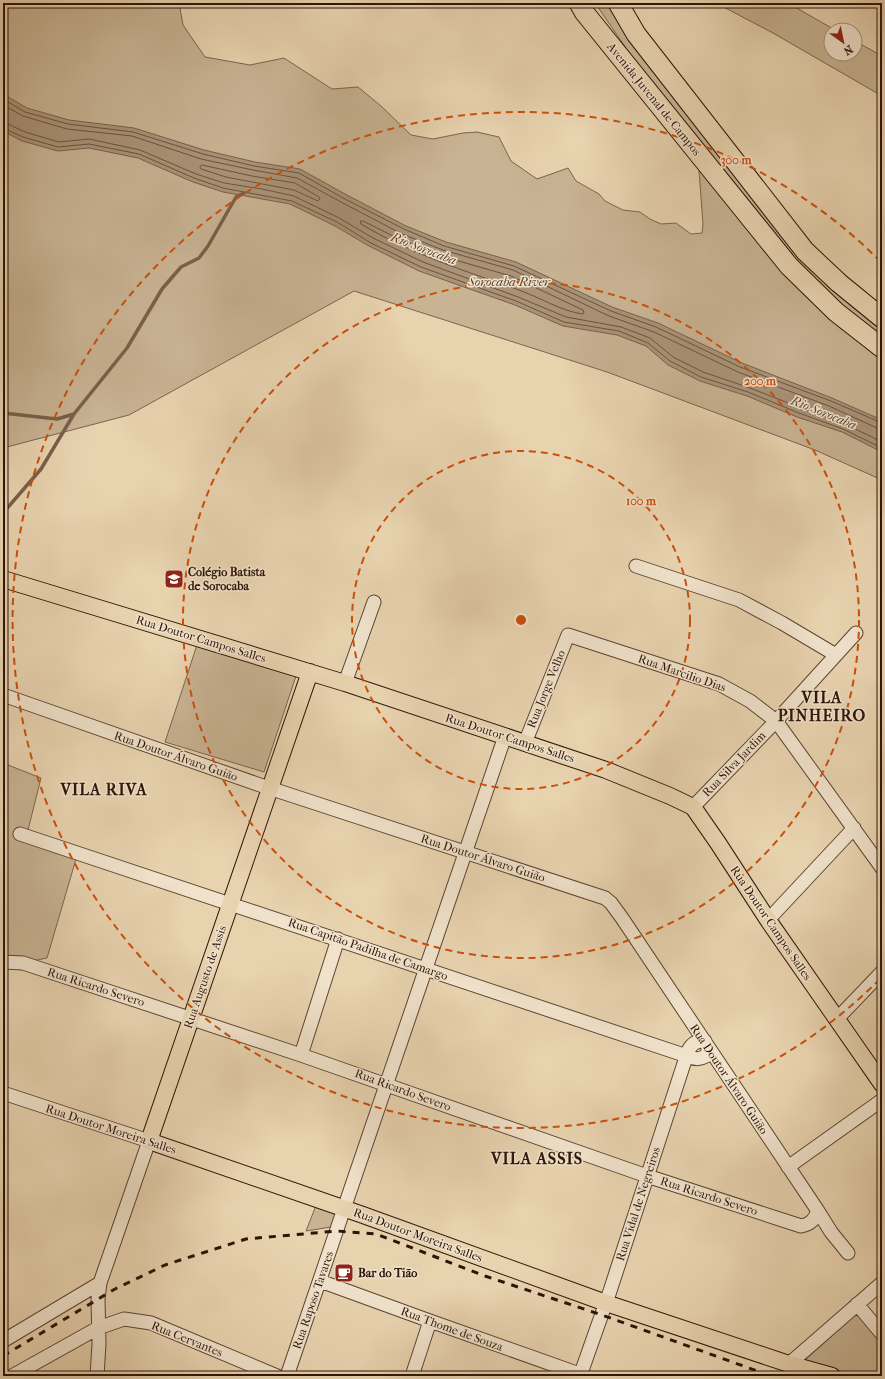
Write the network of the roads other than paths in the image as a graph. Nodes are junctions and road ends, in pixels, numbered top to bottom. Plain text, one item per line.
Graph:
1 (579, 3) edge
2 (618, 3) edge
3 (882, 318) edge
4 (882, 348) edge
5 (636, 566) dead end
6 (3, 579) edge
7 (374, 602) dead end
8 (856, 633) dead end
9 (568, 635) joint
10 (836, 655) junction
11 (310, 672) junction
12 (345, 683) junction
13 (3, 695) edge
14 (776, 721) junction
15 (504, 736) junction
16 (525, 743) junction
17 (269, 789) junction
18 (692, 807) junction
19 (854, 828) junction
20 (20, 834) dead end
21 (465, 852) junction
22 (882, 868) edge
23 (230, 904) junction
24 (768, 920) junction
25 (338, 939) junction
26 (3, 962) edge
27 (425, 969) junction
28 (882, 972) edge
29 (191, 1018) junction
30 (837, 1018) junction
31 (707, 1045) junction
32 (301, 1054) junction
33 (686, 1056) junction
34 (386, 1084) junction
35 (882, 1084) edge
36 (3, 1093) edge
37 (882, 1100) edge
38 (149, 1141) junction
39 (788, 1167) junction
40 (647, 1176) junction
41 (344, 1208) junction
42 (363, 1215) junction
43 (816, 1215) junction
44 (339, 1225) junction
45 (801, 1226) junction
46 (831, 1232) junction
47 (848, 1253) dead end
48 (320, 1280) junction
49 (882, 1283) edge
50 (100, 1284) junction
51 (606, 1303) junction
52 (857, 1304) junction
53 (430, 1321) junction
54 (98, 1328) junction
55 (882, 1334) edge
56 (3, 1341) edge
57 (789, 1364) junction
58 (582, 1375) edge
59 (12, 1376) edge
60 (96, 1376) edge
61 (277, 1376) edge
62 (287, 1376) edge
63 (412, 1376) edge
64 (832, 1376) edge

1 - 4 highway, Avenida Juvenal de Campos
2 - 3 highway, Avenida Juvenal de Campos
5 - 10 street
6 - 11 main road, Rua Doutor Campos Salles
7 - 12 street
8 - 10 street, Rua Silva Jardim
9 - 14 street, Rua Marcilio Dias
9 - 16 street, Rua Jorge Velho
10 - 14 street, Rua Silva Jardim
11 - 12 main road, Rua Doutor Campos Salles
11 - 17 main road, Rua Augusto de Assis
12 - 15 main road, Rua Doutor Campos Salles
13 - 17 street, Rua Doutor Álvaro Guião
14 - 18 street, Rua Silva Jardim
14 - 19 street, Rua Marcilio Dias
15 - 16 main road, Rua Doutor Campos Salles
15 - 21 street, Rua Raposo Tavares
16 - 18 main road, Rua Doutor Campos Salles
17 - 21 street, Rua Doutor Álvaro Guião
17 - 23 main road, Rua Augusto de Assis
18 - 24 main road, Rua Doutor Campos Salles
19 - 22 street, Rua Marcilio Dias
19 - 24 street
20 - 23 street, Rua Capitão Padilha de Camargo
21 - 27 street, Rua Raposo Tavares
21 - 31 street, Rua Doutor Álvaro Guião
23 - 25 street, Rua Capitão Padilha de Camargo
23 - 29 main road, Rua Augusto de Assis
24 - 30 main road, Rua Doutor Campos Salles
25 - 27 street, Rua Capitão Padilha de Camargo
25 - 32 street
26 - 29 street, Rua Ricardo Severo
27 - 33 street, Rua Capitão Padilha de Camargo
27 - 34 street, Rua Raposo Tavares
28 - 30 street
29 - 32 street, Rua Ricardo Severo
29 - 38 main road, Rua Augusto de Assis
30 - 35 main road, Rua Doutor Campos Salles
31 - 33 street, Rua Capitão Padilha de Camargo
31 - 39 street, Rua Doutor Álvaro Guião
32 - 34 street, Rua Ricardo Severo
33 - 40 street, Rua Vidal de Negreiros
34 - 40 street, Rua Ricardo Severo
34 - 41 street, Rua Raposo Tavares
36 - 38 street, Rua Doutor Moreira Salles
37 - 39 street
38 - 41 main road, Rua Doutor Moreira Salles
38 - 50 street, Rua Augusto de Assis
39 - 43 street, Rua Doutor Álvaro Guião
40 - 45 street, Rua Ricardo Severo
40 - 51 street, Rua Vidal de Negreiros
41 - 42 main road, Rua Doutor Moreira Salles
41 - 44 street, Rua Raposo Tavares
42 - 44 street
42 - 51 main road, Rua Doutor Moreira Salles
43 - 45 street
43 - 46 street, Rua Doutor Álvaro Guião
44 - 48 street, Rua Raposo Tavares
45 - 46 street, Rua Ricardo Severo
46 - 47 street, Rua Doutor Álvaro Guião
48 - 53 street, Rua Thome de Souza
48 - 62 street, Rua Raposo Tavares
49 - 52 street
50 - 54 street, Rua Augusto de Assis
50 - 56 street
51 - 57 main road, Rua Doutor Moreira Salles
51 - 58 street, Rua Vidal de Negreiros
52 - 55 street
52 - 57 street
53 - 58 street, Rua Thome de Souza
53 - 63 street
54 - 59 street, Rua Cervantes
54 - 60 street, Rua Augusto de Assis
54 - 61 street, Rua Cervantes
57 - 64 main road, Rua Doutor Moreira Salles

